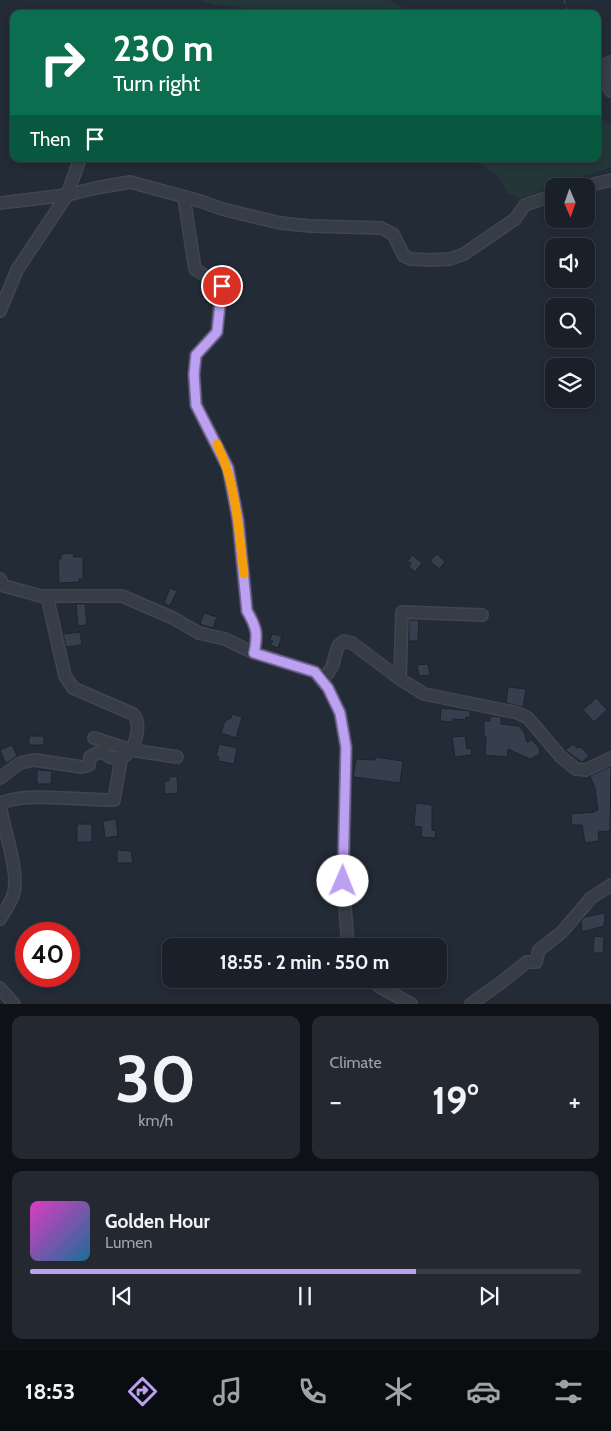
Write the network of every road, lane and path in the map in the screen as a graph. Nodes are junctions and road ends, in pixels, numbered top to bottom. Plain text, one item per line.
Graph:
1 (611, 62) edge
2 (611, 91) edge
3 (79, 162) edge
4 (611, 180) edge
5 (595, 184) edge
6 (67, 195) junction
7 (184, 198) junction
8 (545, 198) edge
9 (0, 203) edge
10 (0, 311) edge
11 (1, 585) edge
12 (47, 596) junction
13 (482, 615) dead end
14 (254, 653) junction
15 (400, 679) junction
16 (322, 681) junction
17 (94, 738) dead end
18 (131, 750) junction
19 (178, 757) dead end
20 (611, 758) edge
21 (121, 759) junction
22 (0, 778) edge
23 (0, 804) edge
24 (611, 885) edge
25 (0, 919) edge
26 (347, 938) edge
27 (0, 988) edge
28 (382, 988) edge
29 (14, 1004) edge
30 (411, 1004) edge
31 (471, 1004) edge

1 - 2 street
3 - 6 street
4 - 5 street
6 - 7 street
6 - 9 street
6 - 10 street
7 - 8 street
7 - 14 street
11 - 12 street
12 - 14 street
12 - 18 street
13 - 15 street
14 - 16 street
15 - 16 street
15 - 20 street
16 - 26 street
17 - 18 street
18 - 19 street
18 - 21 street
21 - 22 street
21 - 23 street
23 - 25 street
24 - 31 street
27 - 29 street
28 - 30 street

